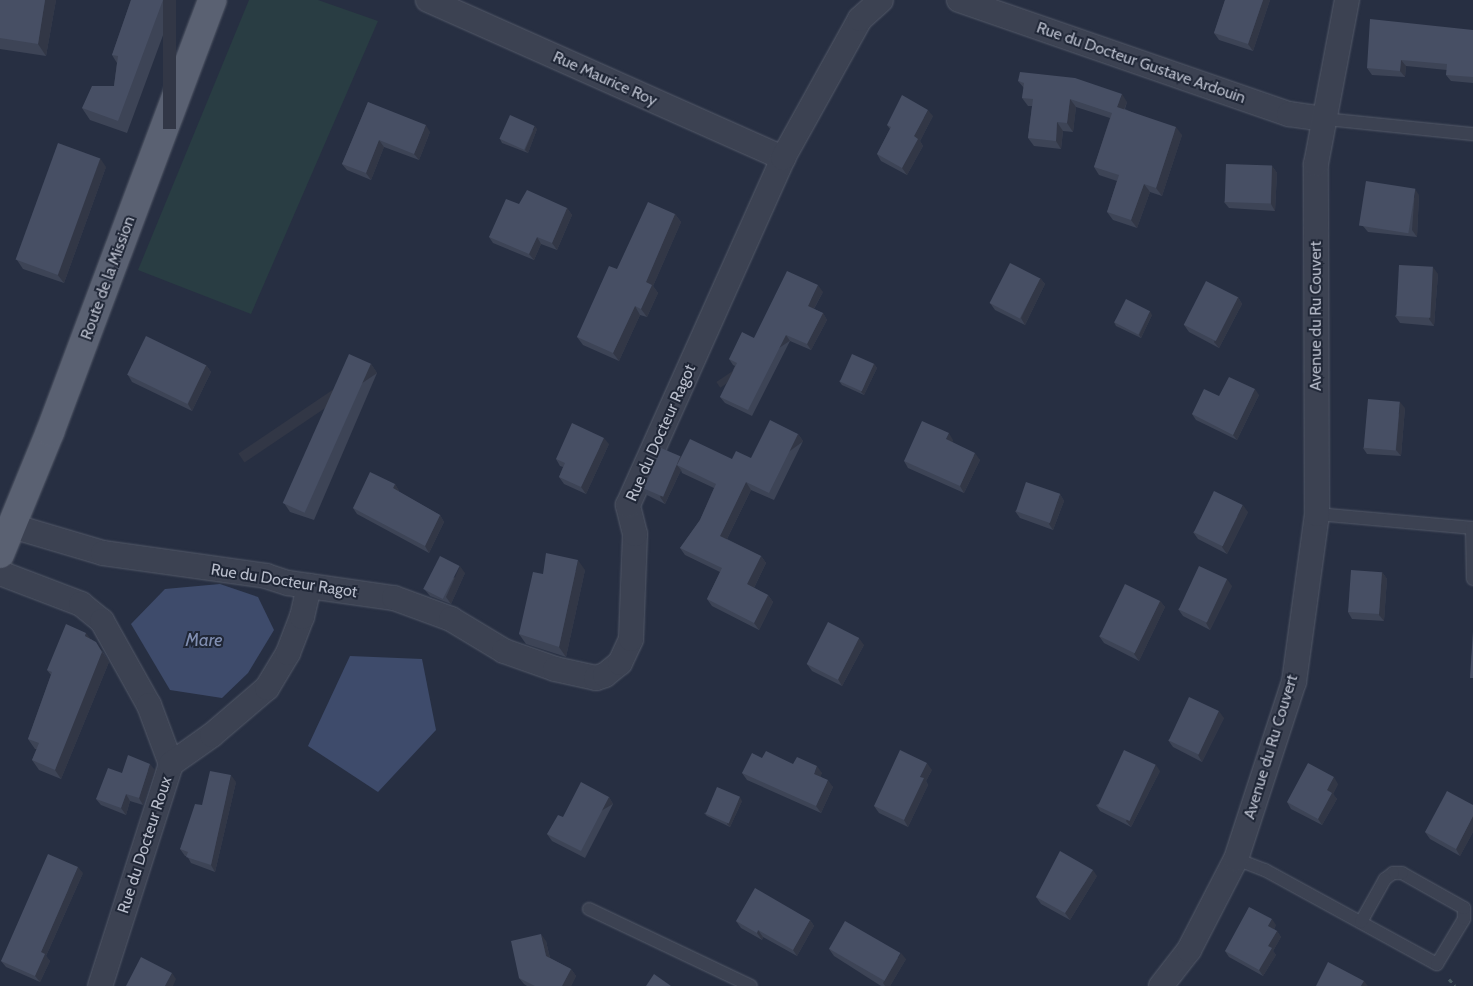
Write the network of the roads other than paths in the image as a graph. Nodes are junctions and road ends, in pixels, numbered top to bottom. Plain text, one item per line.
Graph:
1 (212, 0) edge
2 (428, 0) edge
3 (881, 0) edge
4 (959, 0) edge
5 (1347, 0) edge
6 (1325, 119) junction
7 (1473, 134) edge
8 (783, 158) junction
9 (1318, 514) junction
10 (12, 526) junction
11 (1473, 528) edge
12 (0, 554) edge
13 (0, 573) edge
14 (1473, 579) edge
15 (309, 586) junction
16 (171, 764) junction
17 (1236, 859) junction
18 (589, 909) dead end
19 (1361, 922) junction
20 (100, 986) edge
21 (751, 986) edge
22 (1161, 986) edge

1 - 10 main road, Route de la Mission
2 - 8 street, Rue Maurice Roy
3 - 8 street, Rue du Docteur Ragot
4 - 6 street, Rue du Docteur Gustave Ardouin
5 - 6 street, Avenue du Ru Couvert
6 - 7 lane
6 - 9 street, Avenue du Ru Couvert
8 - 15 street, Rue du Docteur Ragot
9 - 11 lane
9 - 17 street, Avenue du Ru Couvert
10 - 12 main road, Route de la Mission
10 - 15 street, Rue du Docteur Ragot
11 - 14 lane
13 - 16 street, Rue du Docteur Roux
15 - 16 street
16 - 20 street, Rue du Docteur Roux
17 - 19 lane
17 - 22 street, Avenue du Ru Couvert
18 - 21 lane
19 - 19 lane

